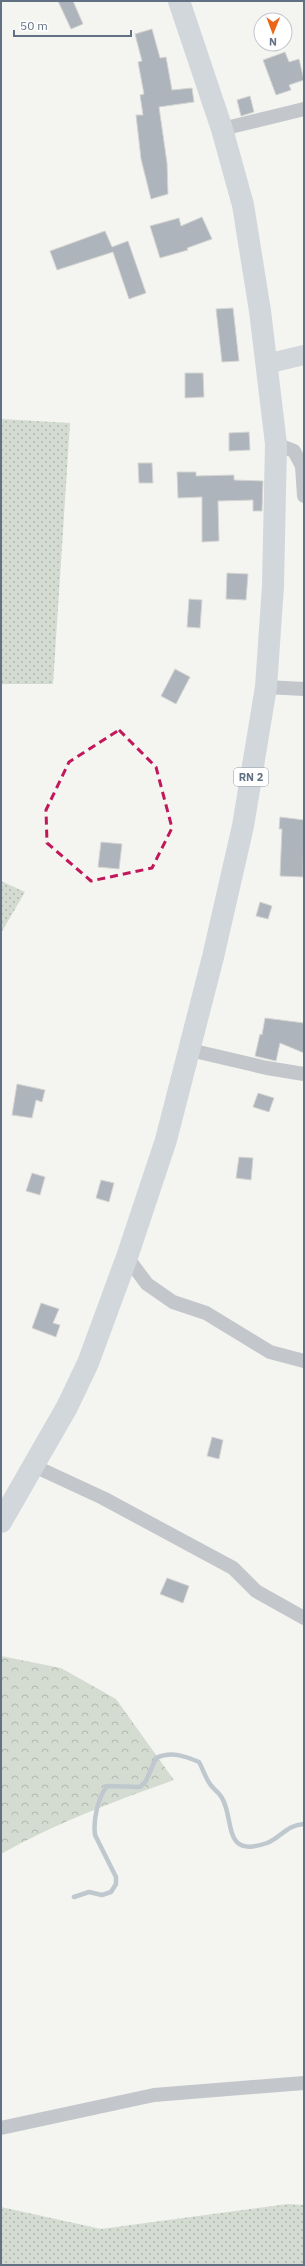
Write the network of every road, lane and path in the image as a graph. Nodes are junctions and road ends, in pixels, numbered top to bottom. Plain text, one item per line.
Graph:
1 (179, 1) edge
2 (304, 110) edge
3 (222, 129) junction
4 (304, 355) edge
5 (266, 364) junction
6 (276, 444) junction
7 (304, 496) edge
8 (266, 687) junction
9 (304, 689) edge
10 (190, 1050) junction
11 (304, 1074) edge
12 (127, 1257) junction
13 (304, 1361) edge
14 (34, 1466) junction
15 (1, 1522) edge
16 (304, 1618) edge
17 (304, 2083) edge
18 (1, 2128) edge

1 - 3 main road, RN 2
2 - 3 street
3 - 5 main road, RN 2
4 - 5 street
5 - 6 main road, RN 2
6 - 7 street
6 - 8 main road, RN 2
8 - 9 street
8 - 10 main road, RN 2
10 - 11 street
10 - 12 main road, RN 2
12 - 13 street
12 - 14 main road, RN 2
14 - 15 main road, RN 2
14 - 16 street
17 - 18 street

